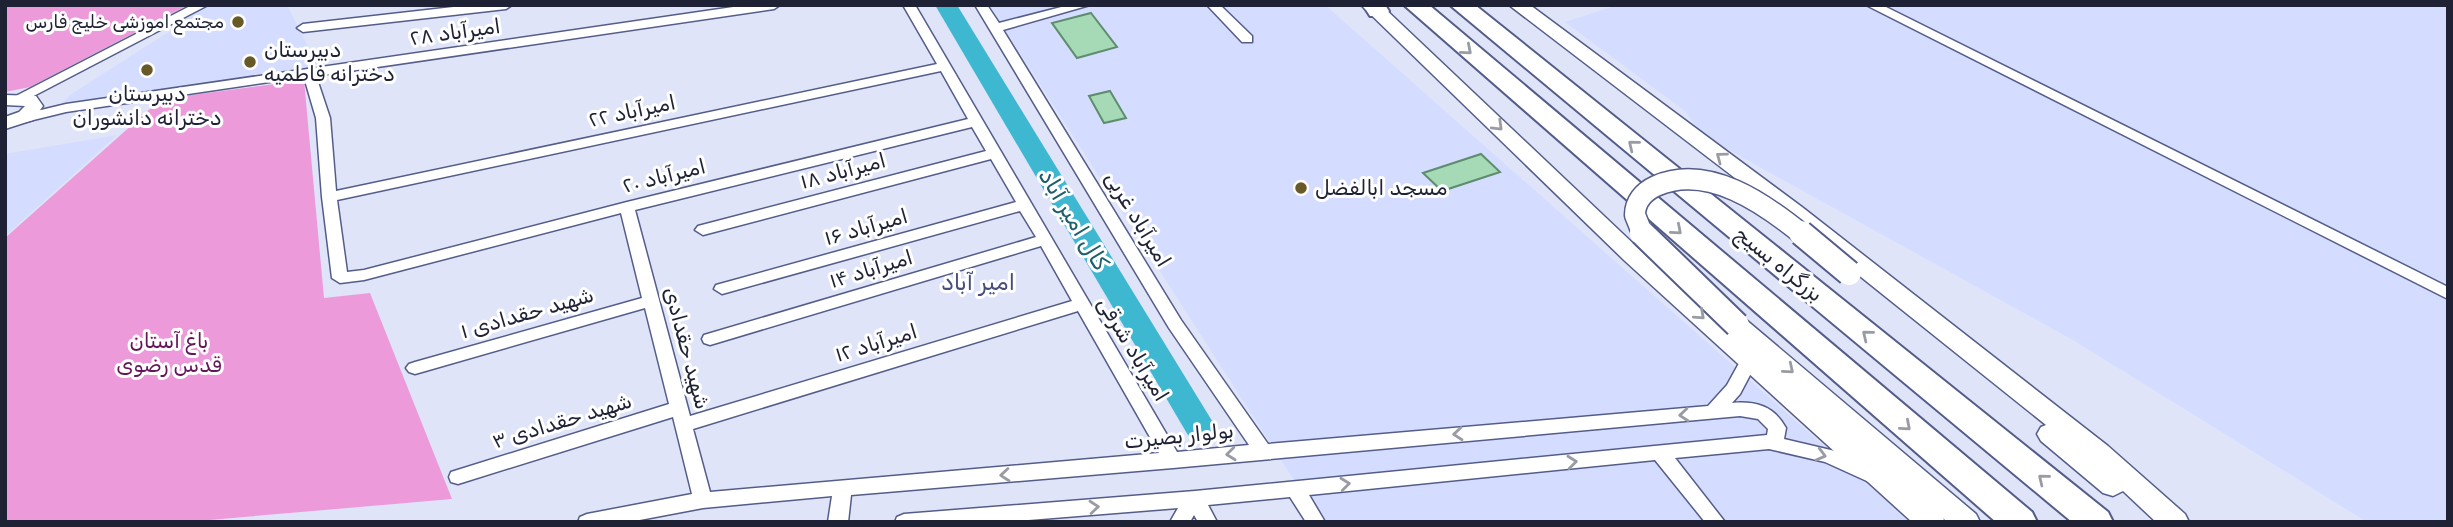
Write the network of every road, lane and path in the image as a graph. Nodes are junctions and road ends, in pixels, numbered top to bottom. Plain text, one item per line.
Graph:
1 (202, 5) edge
2 (506, 5) edge
3 (774, 5) edge
4 (909, 5) edge
5 (981, 5) edge
6 (1084, 5) edge
7 (1213, 5) edge
8 (1416, 5) edge
9 (1461, 5) edge
10 (1518, 5) edge
11 (1872, 5) edge
12 (1374, 7) edge
13 (303, 28) dead end
14 (996, 28) junction
15 (1247, 39) dead end
16 (943, 67) junction
17 (309, 73) junction
18 (19, 101) edge
19 (66, 108) junction
20 (975, 122) junction
21 (9, 123) edge
22 (993, 154) junction
23 (329, 197) junction
24 (1023, 205) junction
25 (627, 207) junction
26 (703, 230) dead end
27 (1044, 240) junction
28 (722, 289) dead end
29 (2447, 295) edge
30 (651, 301) junction
31 (1080, 304) junction
32 (710, 339) dead end
33 (1749, 359) junction
34 (415, 368) dead end
35 (1713, 412) junction
36 (682, 416) junction
37 (1769, 442) junction
38 (1263, 451) junction
39 (1660, 453) junction
40 (1173, 461) junction
41 (458, 477) dead end
42 (1889, 484) junction
43 (842, 488) junction
44 (1295, 489) junction
45 (1195, 499) junction
46 (703, 500) junction
47 (587, 522) edge
48 (838, 522) edge
49 (904, 522) edge
50 (1179, 522) edge
51 (1208, 522) edge
52 (1317, 522) edge
53 (1716, 522) edge
54 (1931, 522) edge
55 (1966, 522) edge
56 (2020, 522) edge
57 (2096, 522) edge
58 (2159, 522) edge
59 (2175, 522) edge

1 - 18 street
2 - 13 street
3 - 17 street, امیرآباد ۲۸
4 - 16 street, امیرآباد شرقی
5 - 14 street, امیرآباد غربی
6 - 14 street
7 - 15 street
8 -> 56 highway, بزرگراه بسیج
57 -> 9 highway, بزرگراه بسیج
59 -> 10 main road
11 - 29 street
12 -> 33 main road
14 - 38 street, امیرآباد غربی
16 - 20 street, امیرآباد شرقی
16 - 23 street, امیرآباد ۲۲
17 - 19 street, امیرآباد ۲۸
17 - 23 street
18 - 19 street
18 - 21 street
19 - 21 street
20 - 22 street, امیرآباد شرقی
20 - 25 street, امیرآباد ۲۰
22 - 24 street, امیرآباد شرقی
22 - 26 street, امیرآباد ۱۸
23 - 25 street, امیرآباد ۲۰
24 - 27 street, امیرآباد شرقی
24 - 28 street, امیرآباد ۱۶
25 - 30 street, شهید حقدادی
27 - 31 street, امیرآباد شرقی
27 - 32 street, امیرآباد ۱۴
30 - 34 street, شهید حقدادی ۱
30 - 36 street, شهید حقدادی
31 - 36 street, امیرآباد ۱۲
31 - 40 street, امیرآباد شرقی
33 - 35 street
33 - 42 main road
35 - 37 street, بولوار بصیرت
35 -> 38 street, بولوار بصیرت
36 - 41 street, شهید حقدادی ۳
36 - 46 street, شهید حقدادی
37 - 39 street
37 -> 42 street
38 -> 40 street, بولوار بصیرت
44 -> 39 street
39 - 53 street
40 -> 43 street, بولوار بصیرت
42 - 54 main road
43 - 46 street, بولوار بصیرت
43 - 48 street
44 - 45 street
44 - 52 street
49 -> 45 street
45 - 50 street
45 - 51 street
46 - 47 street, بولوار بصیرت
58 -> 55 main road, bridge

